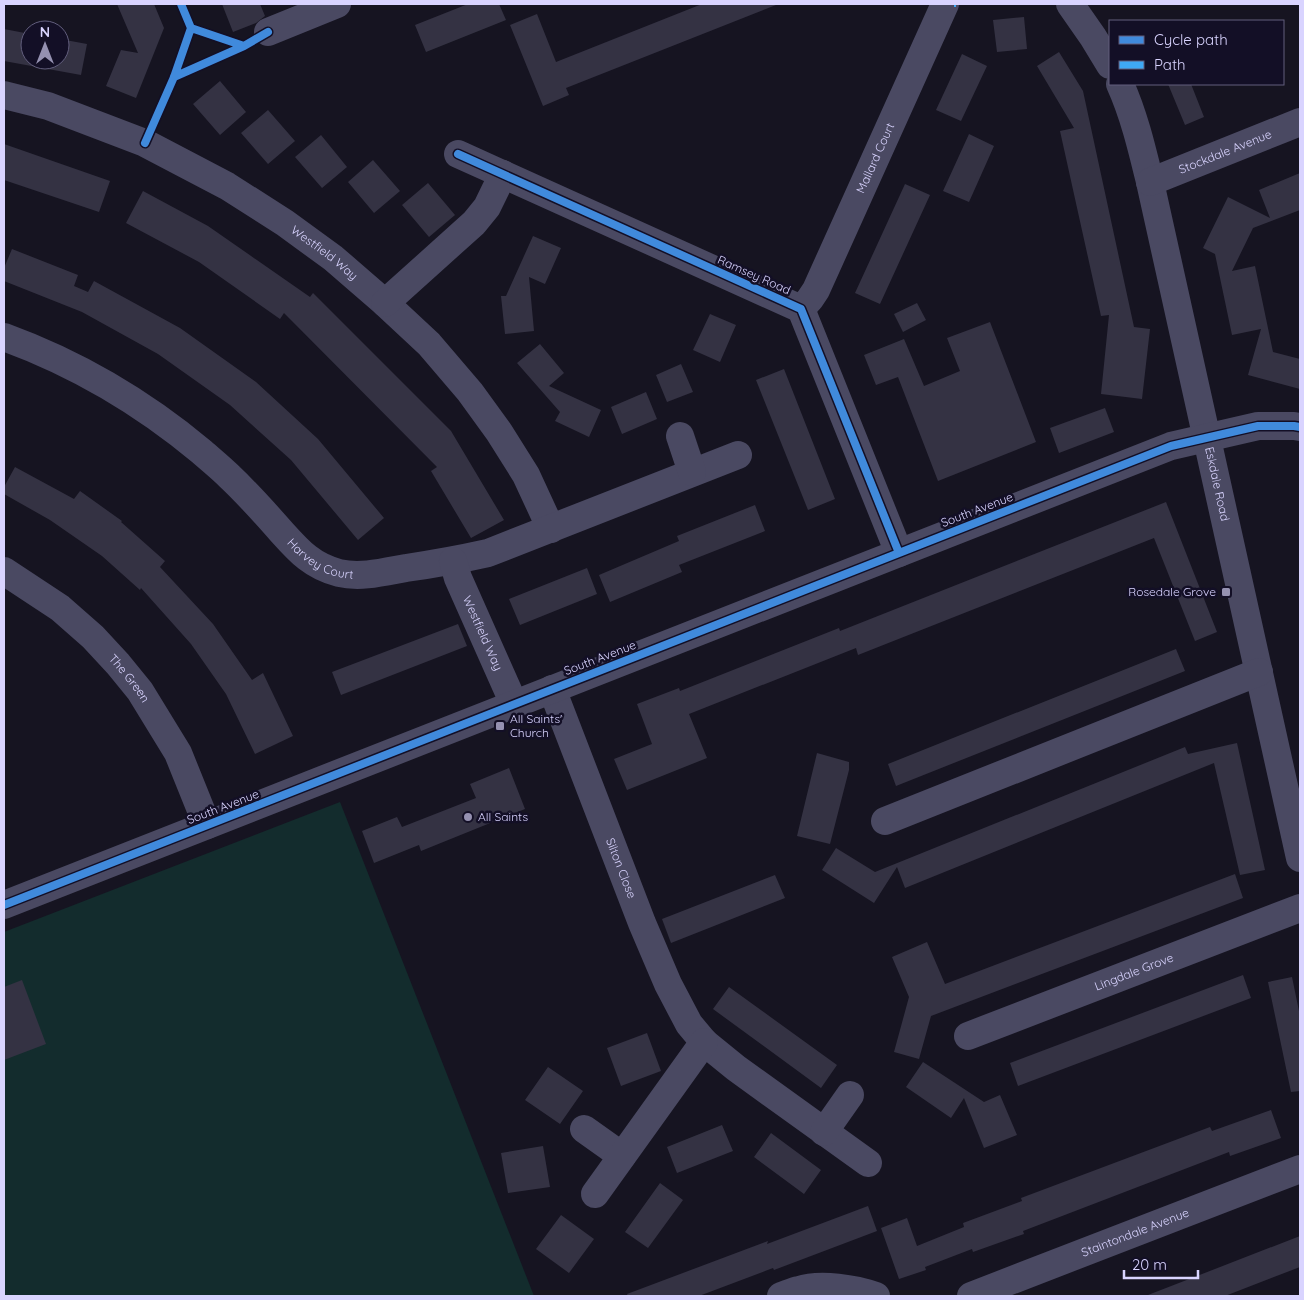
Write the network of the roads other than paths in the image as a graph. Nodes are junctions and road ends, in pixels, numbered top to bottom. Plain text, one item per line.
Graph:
1 (337, 4) edge
2 (945, 4) edge
3 (1070, 4) edge
4 (308, 9) edge
5 (268, 32) dead end
6 (1109, 63) edge
7 (1120, 85) edge
8 (4, 95) edge
9 (1300, 122) edge
10 (458, 154) dead end
11 (503, 174) junction
12 (1150, 182) junction
13 (385, 303) junction
14 (801, 309) junction
15 (4, 337) edge
16 (1300, 427) edge
17 (680, 436) dead end
18 (1207, 438) junction
19 (738, 455) dead end
20 (692, 472) junction
21 (551, 529) junction
22 (899, 553) junction
23 (453, 561) junction
24 (4, 571) edge
25 (1259, 672) junction
26 (552, 689) junction
27 (514, 704) junction
28 (885, 821) dead end
29 (207, 825) junction
30 (1300, 858) edge
31 (4, 905) edge
32 (1300, 908) edge
33 (968, 1036) dead end
34 (704, 1042) junction
35 (850, 1095) dead end
36 (584, 1129) dead end
37 (824, 1132) junction
38 (622, 1156) junction
39 (868, 1163) dead end
40 (1300, 1170) edge
41 (595, 1194) dead end
42 (781, 1296) edge
43 (876, 1296) edge
44 (971, 1296) edge

1 - 4 street
2 - 14 street, Mallard Court
3 - 6 street
4 - 5 street
7 - 12 street, Eskdale Road
8 - 13 street, Westfield Way
9 - 12 street, Stockdale Avenue
10 - 11 street, Ramsey Road
11 - 13 street
11 - 14 street, Ramsey Road
12 - 18 street, Eskdale Road
13 - 21 street, Westfield Way
14 - 22 street, Ramsey Road
15 - 23 street, Harvey Court
16 - 18 street, South Avenue
17 - 20 street
18 - 22 street, South Avenue
18 - 25 street, Eskdale Road
19 - 20 street, Harvey Court
20 - 21 street, Harvey Court
21 - 23 street, Harvey Court
22 - 26 street, South Avenue
23 - 27 street, Westfield Way
24 - 29 street, The Green
25 - 28 street
25 - 30 street, Eskdale Road
26 - 27 street, South Avenue
26 - 34 street, Silton Close
27 - 29 street, South Avenue
29 - 31 street, South Avenue
32 - 33 street, Lingdale Grove
34 - 37 street, Silton Close
34 - 38 street
35 - 37 street
36 - 38 street
37 - 39 street, Silton Close
38 - 41 street
40 - 44 street, Staintondale Avenue
42 - 43 street

